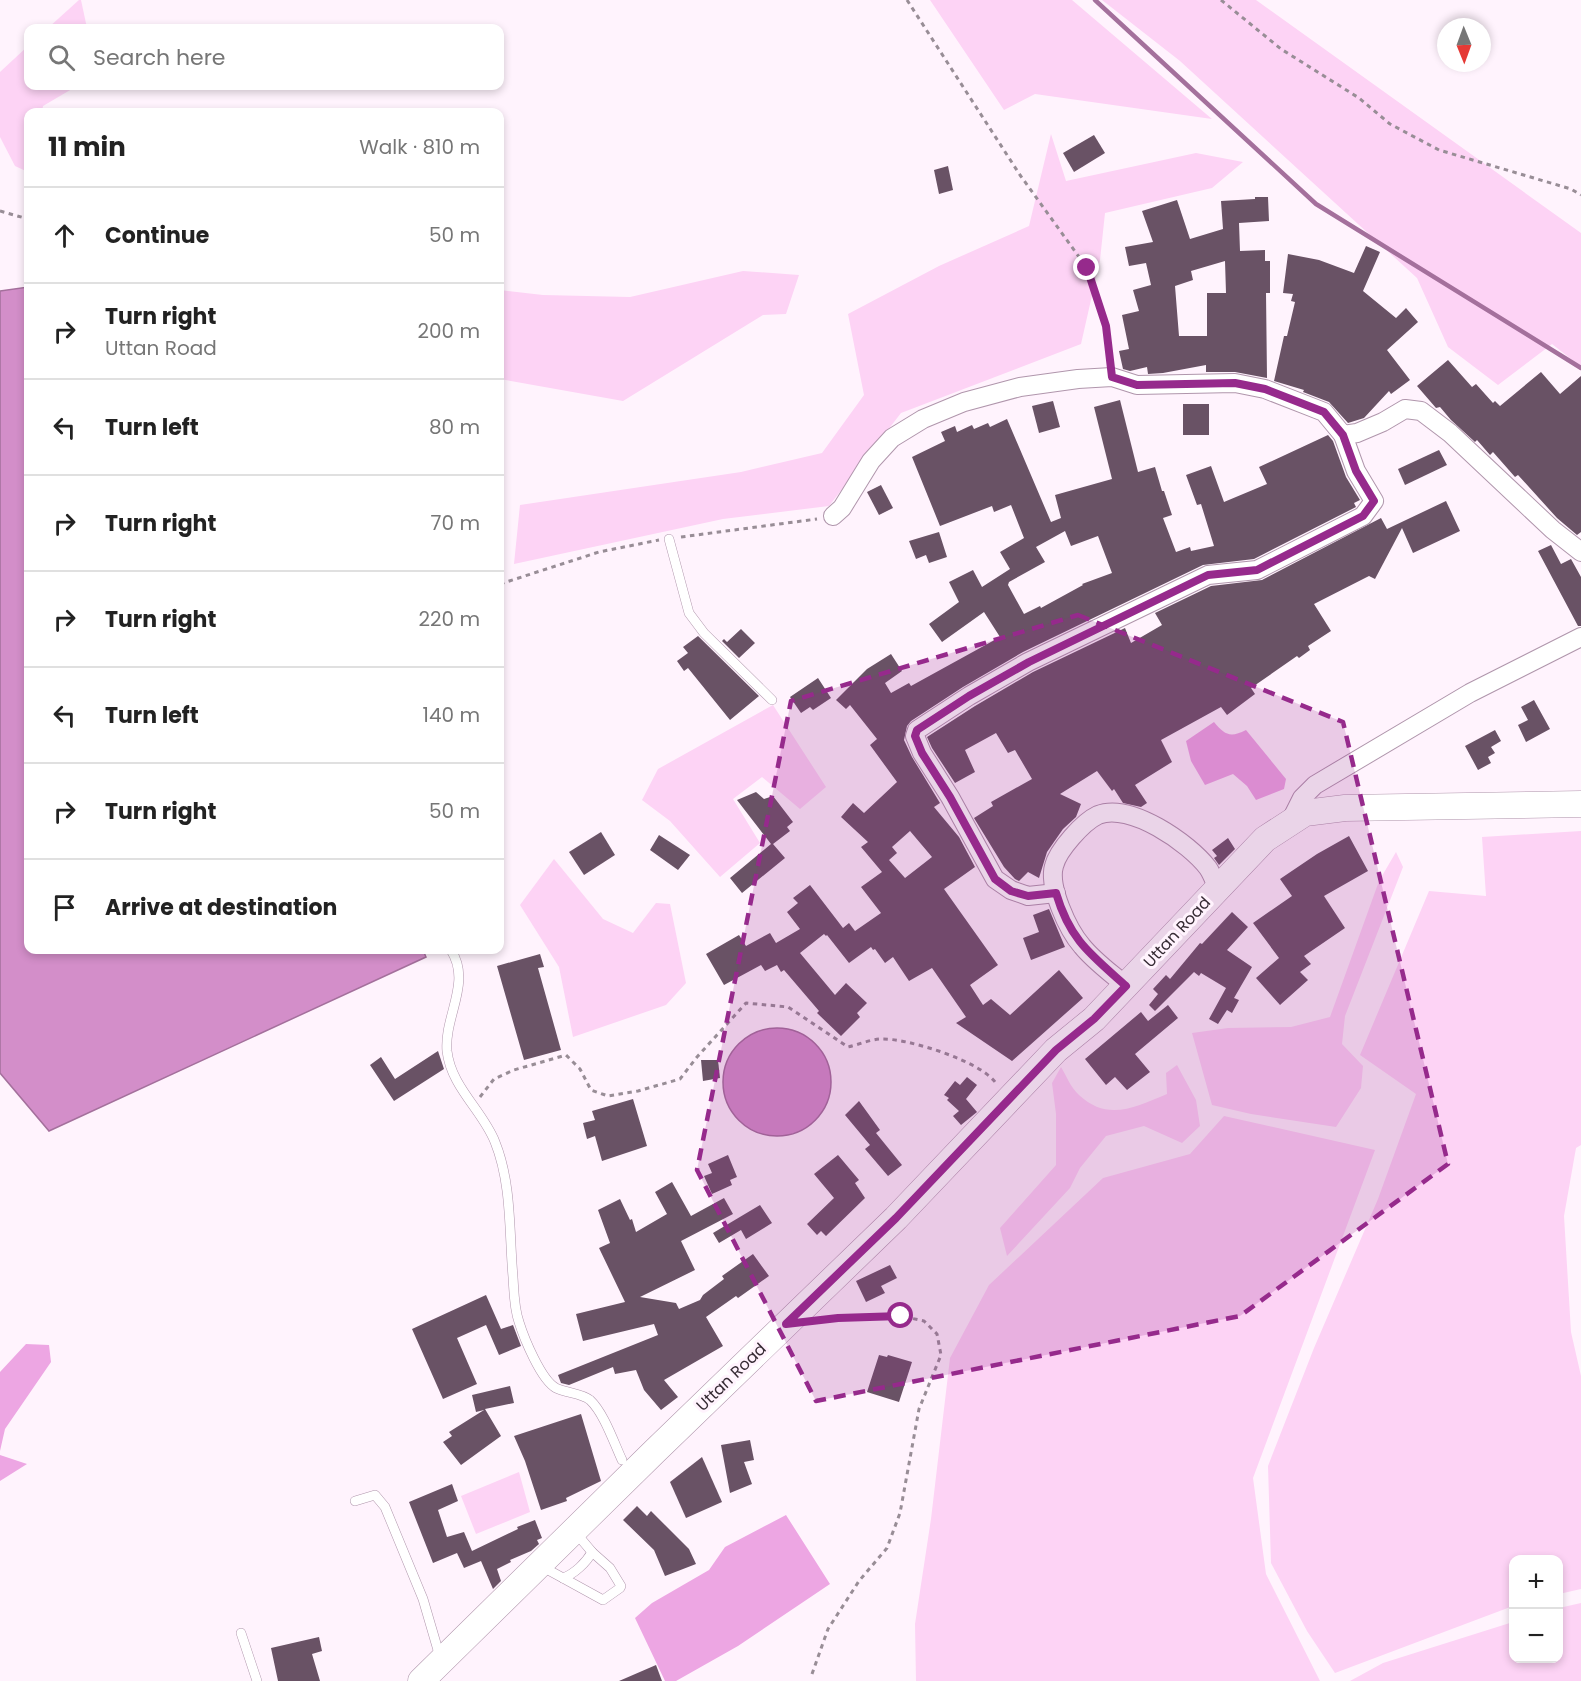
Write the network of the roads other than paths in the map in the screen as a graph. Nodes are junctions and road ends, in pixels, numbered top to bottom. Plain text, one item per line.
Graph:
1 (1343, 435) junction
2 (833, 516) dead end
3 (669, 538) dead end
4 (1581, 552) edge
5 (1581, 637) edge
6 (772, 700) dead end
7 (1581, 804) edge
8 (1290, 823) junction
9 (1218, 889) junction
10 (1056, 893) junction
11 (454, 954) edge
12 (1126, 986) junction
13 (626, 1468) junction
14 (355, 1501) dead end
15 (574, 1531) junction
16 (592, 1552) junction
17 (540, 1565) junction
18 (563, 1578) junction
19 (241, 1633) dead end
20 (441, 1662) junction
21 (257, 1681) edge
22 (421, 1681) edge

1 - 2 street
1 - 4 street
1 - 10 street
3 - 6 lane
5 - 8 street
7 - 8 main road, Uttan Road
8 - 9 main road, Uttan Road
9 - 10 street
9 - 12 main road, Uttan Road
10 - 12 street
11 - 13 lane
12 - 13 main road, Uttan Road
13 - 15 main road, Uttan Road
14 - 20 lane
15 - 16 lane
15 - 17 main road, Uttan Road
16 - 18 lane
16 - 18 lane
17 - 18 lane
17 - 20 main road, Uttan Road
19 - 21 lane
20 - 22 main road, Uttan Road

